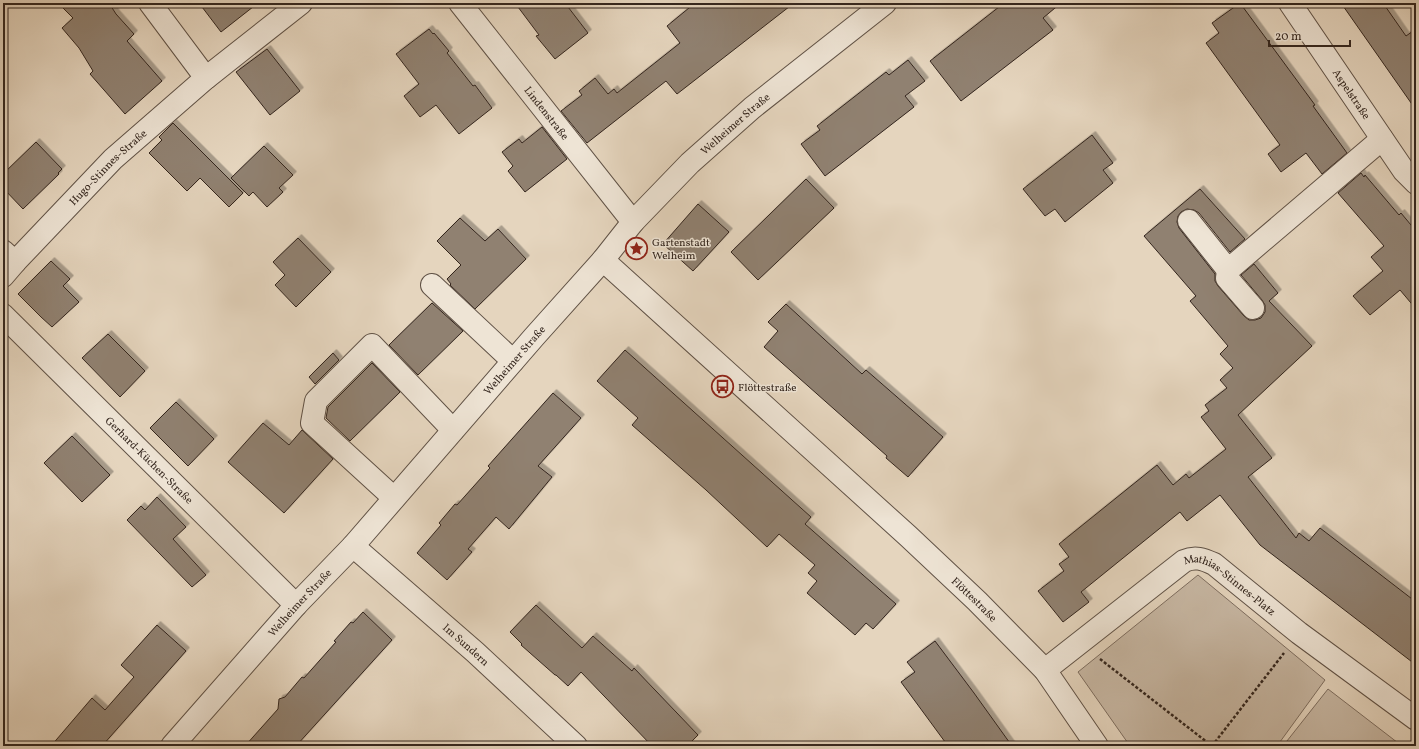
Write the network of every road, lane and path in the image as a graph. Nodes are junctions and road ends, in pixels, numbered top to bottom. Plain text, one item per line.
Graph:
1 (150, 3) edge
2 (301, 3) edge
3 (460, 3) edge
4 (885, 3) edge
5 (1290, 3) edge
6 (206, 78) junction
7 (1382, 139) junction
8 (1416, 183) edge
9 (1189, 221) dead end
10 (633, 222) junction
11 (603, 260) junction
12 (7, 263) edge
13 (1228, 270) junction
14 (432, 285) dead end
15 (1252, 308) dead end
16 (3, 315) edge
17 (513, 361) junction
18 (453, 430) junction
19 (394, 498) junction
20 (353, 546) junction
21 (296, 605) junction
22 (1299, 633) junction
23 (1079, 643) junction
24 (1045, 670) junction
25 (1416, 719) edge
26 (172, 746) edge
27 (576, 746) edge
28 (1097, 746) edge
29 (1212, 746) edge

1 - 6 street
2 - 6 street, Hugo-Stinnes-Straße
3 - 10 street, Lindenstraße
4 - 10 street, Welheimer Straße
5 - 7 street, Aspelstraße
6 - 12 street, Hugo-Stinnes-Straße
7 - 8 street, Aspelstraße
7 - 13 street
9 - 13 street
10 - 11 street, Welheimer Straße
11 - 17 street, Welheimer Straße
11 - 24 street, Flöttestraße
13 - 15 street
14 - 17 street
16 - 21 street, Gerhard-Küchen-Straße
17 - 18 street, Welheimer Straße
18 - 19 street, Welheimer Straße
18 - 19 street
19 - 20 street, Welheimer Straße
20 - 21 street, Welheimer Straße
20 - 27 street, Im Sundern
21 - 26 street, Welheimer Straße
22 - 23 street, Mathias-Stinnes-Platz
22 - 25 street, Mathias-Stinnes-Platz
22 - 29 path
23 - 24 street, Mathias-Stinnes-Platz
23 - 29 path
24 - 28 street, Flöttestraße

